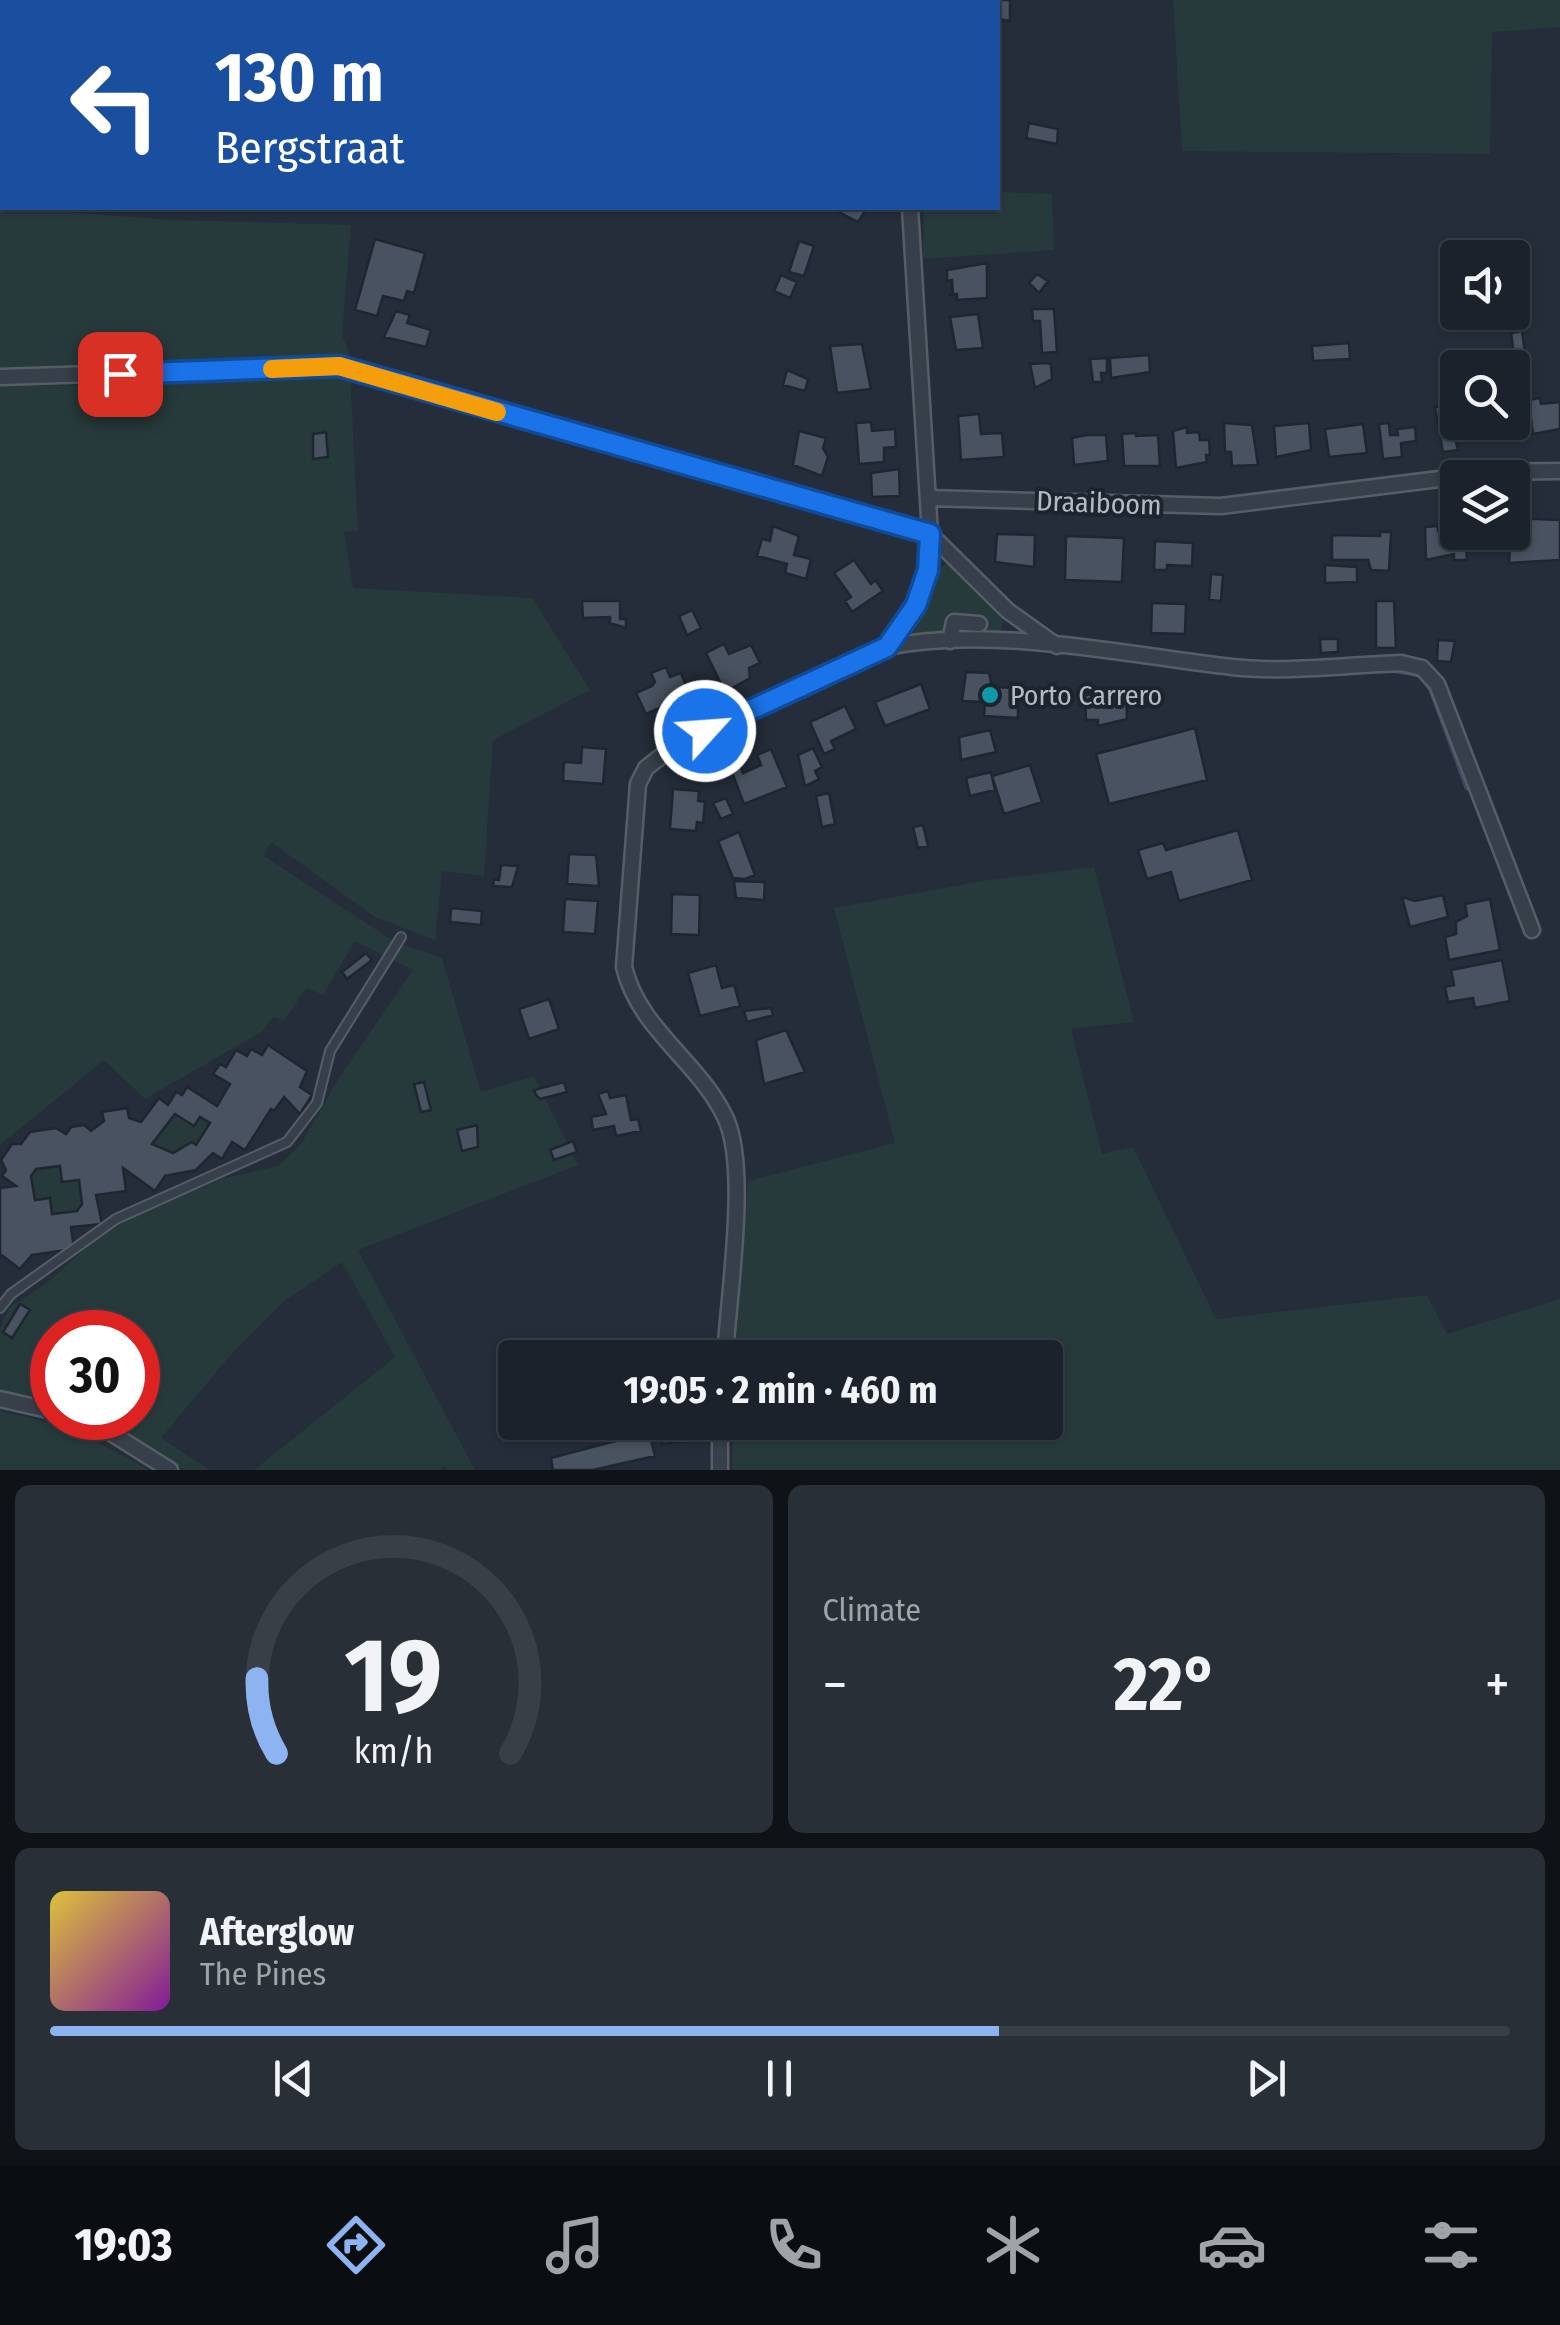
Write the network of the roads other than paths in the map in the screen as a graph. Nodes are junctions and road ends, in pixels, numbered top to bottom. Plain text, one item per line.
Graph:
1 (910, 210) edge
2 (0, 378) edge
3 (1560, 472) edge
4 (928, 498) junction
5 (930, 534) junction
6 (979, 624) dead end
7 (950, 641) junction
8 (1056, 646) junction
9 (887, 647) junction
10 (1532, 930) dead end
11 (401, 937) dead end
12 (0, 1308) edge
13 (725, 1340) edge
14 (0, 1399) edge
15 (30, 1406) edge
16 (123, 1440) edge
17 (720, 1440) edge
18 (170, 1470) edge
19 (720, 1470) edge

1 - 4 street
2 - 5 street
3 - 4 street, Draaiboom
4 - 5 street
5 - 8 street
5 - 9 street
6 - 7 street
7 - 8 street
7 - 9 street
8 - 10 street
9 - 13 street
11 - 12 lane
14 - 15 street
16 - 18 street
17 - 19 street

